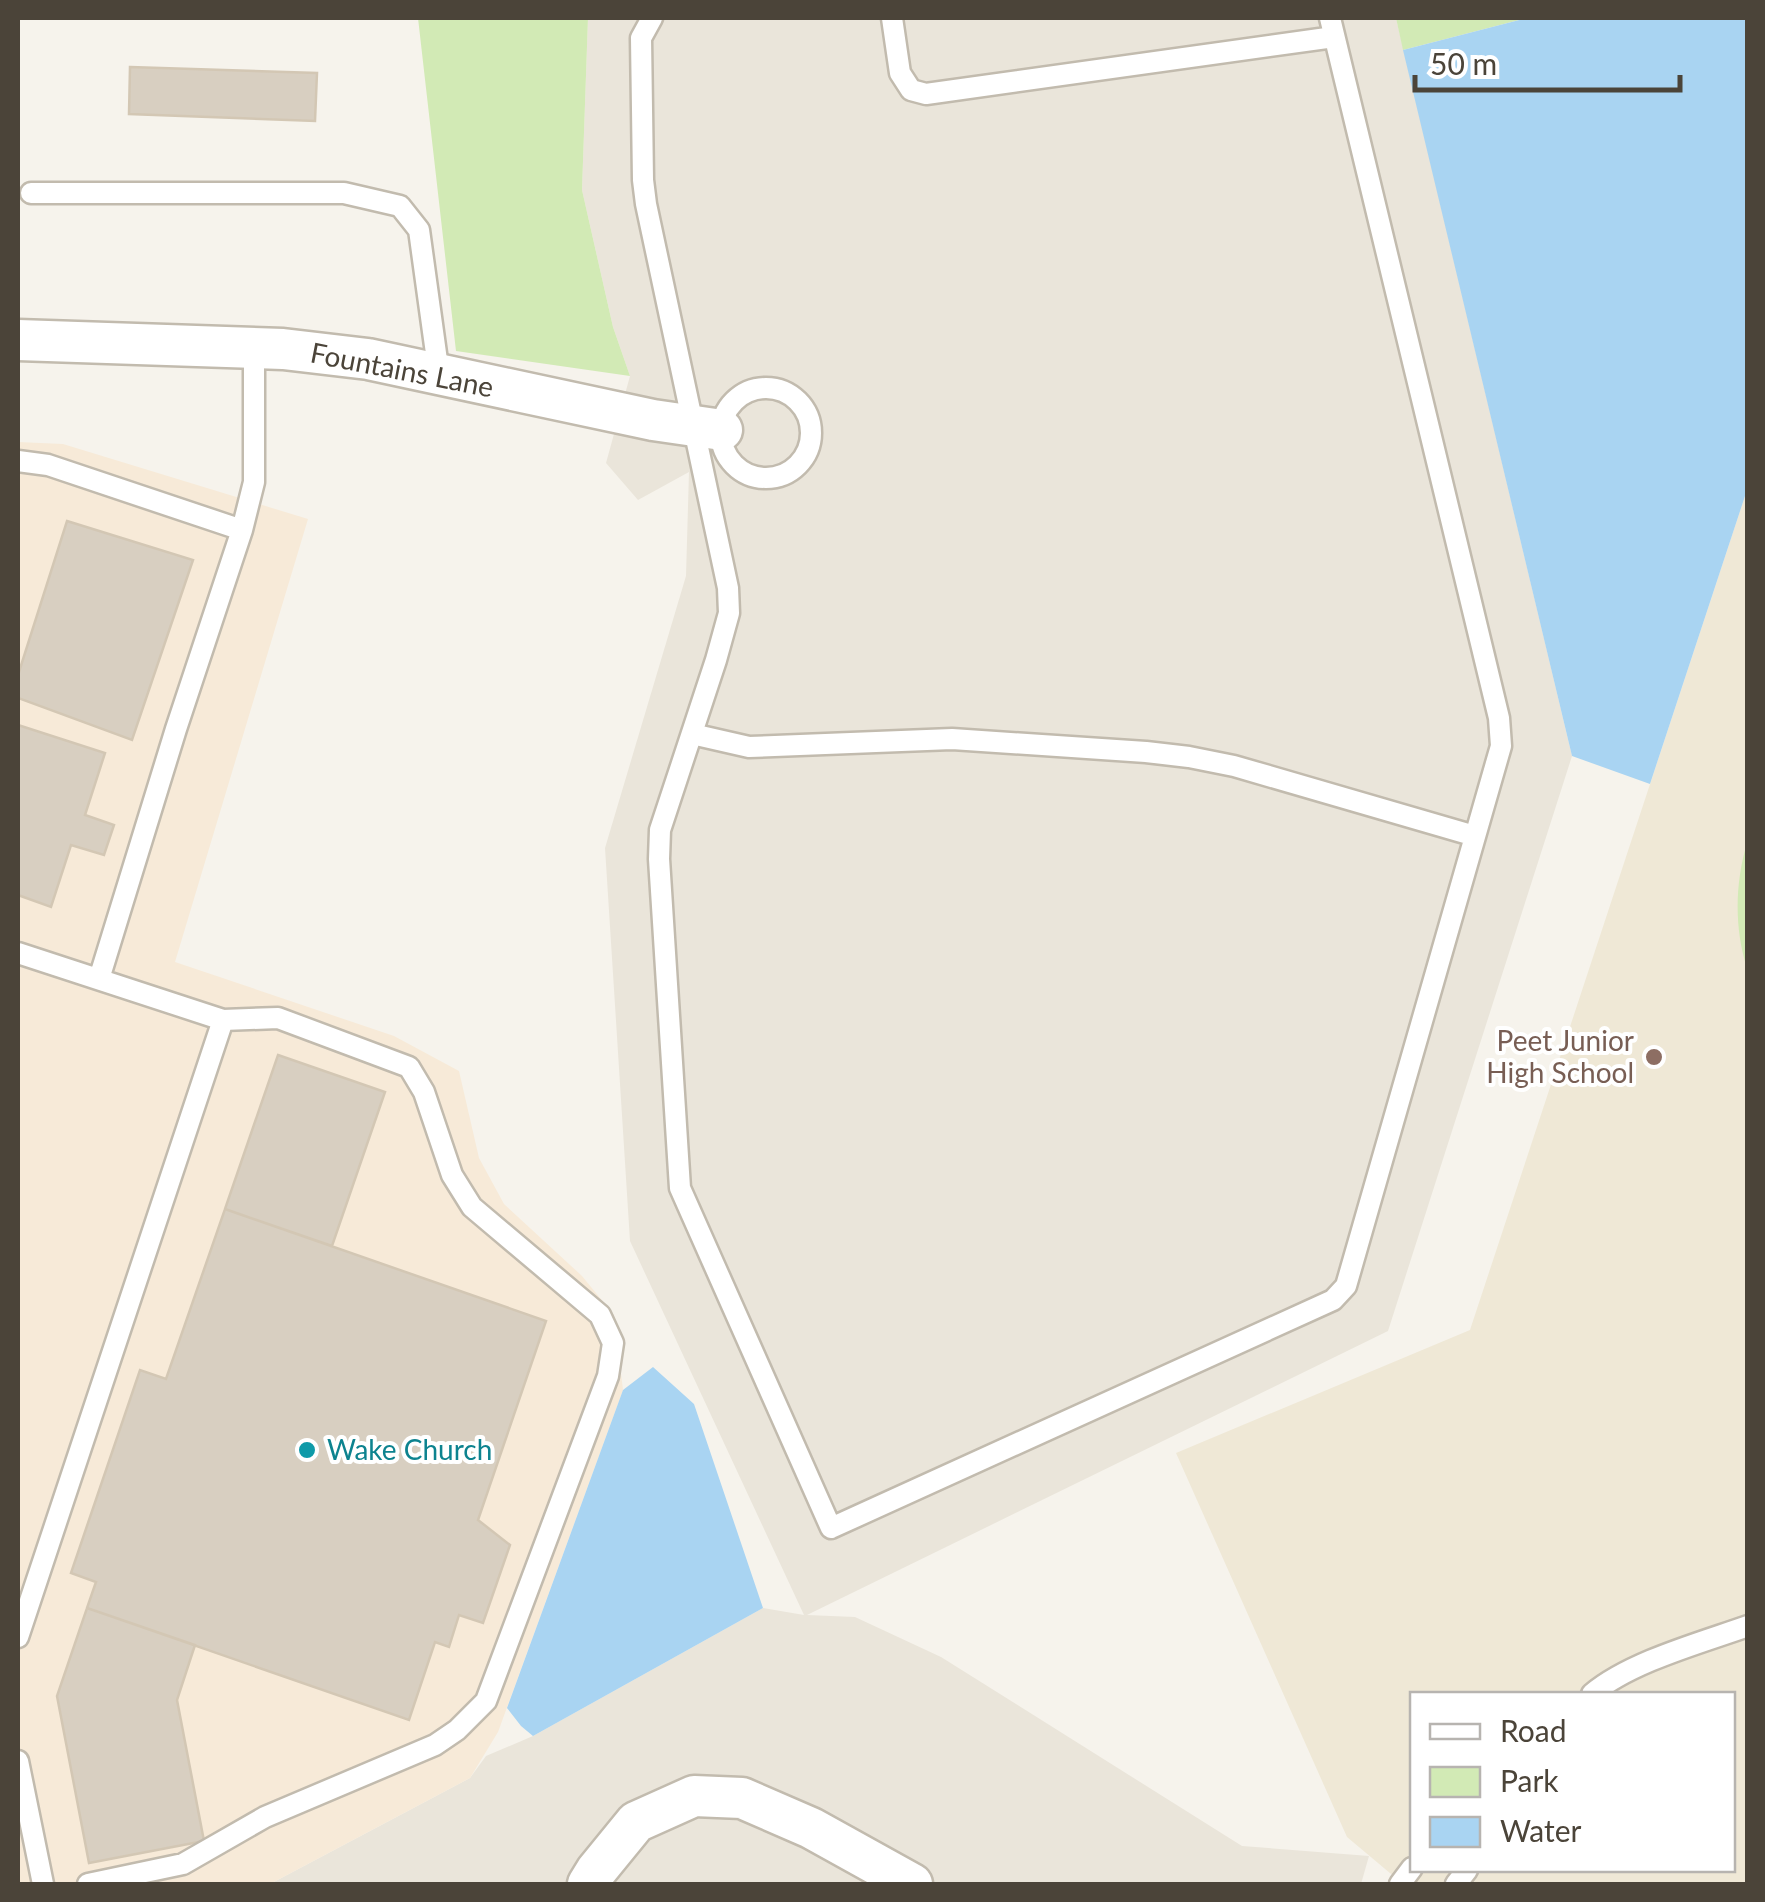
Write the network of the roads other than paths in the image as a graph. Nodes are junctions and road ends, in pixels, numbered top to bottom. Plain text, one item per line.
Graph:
1 (652, 18) edge
2 (892, 18) edge
3 (1332, 27) edge
4 (31, 192) dead end
5 (18, 340) edge
6 (254, 348) junction
7 (439, 375) junction
8 (708, 428) junction
9 (18, 461) edge
10 (242, 530) junction
11 (692, 734) junction
12 (1475, 836) junction
13 (18, 953) edge
14 (99, 980) junction
15 (223, 1020) junction
16 (1748, 1626) edge
17 (18, 1637) edge
18 (1594, 1692) edge
19 (18, 1761) edge
20 (43, 1884) edge
21 (88, 1884) edge
22 (588, 1884) edge
23 (912, 1884) edge

1 - 8 lane
2 - 3 lane
3 - 12 lane
4 - 7 lane
5 - 6 street, Fountains Lane
6 - 7 street, Fountains Lane
6 - 10 lane
7 - 8 street, Fountains Lane
8 - 8 lane
8 - 11 lane
9 - 10 lane
10 - 14 lane
11 - 12 lane
11 - 12 lane
13 - 14 lane
14 - 15 lane
15 - 17 lane
15 - 21 lane
16 - 18 lane
19 - 20 lane
22 - 23 street

